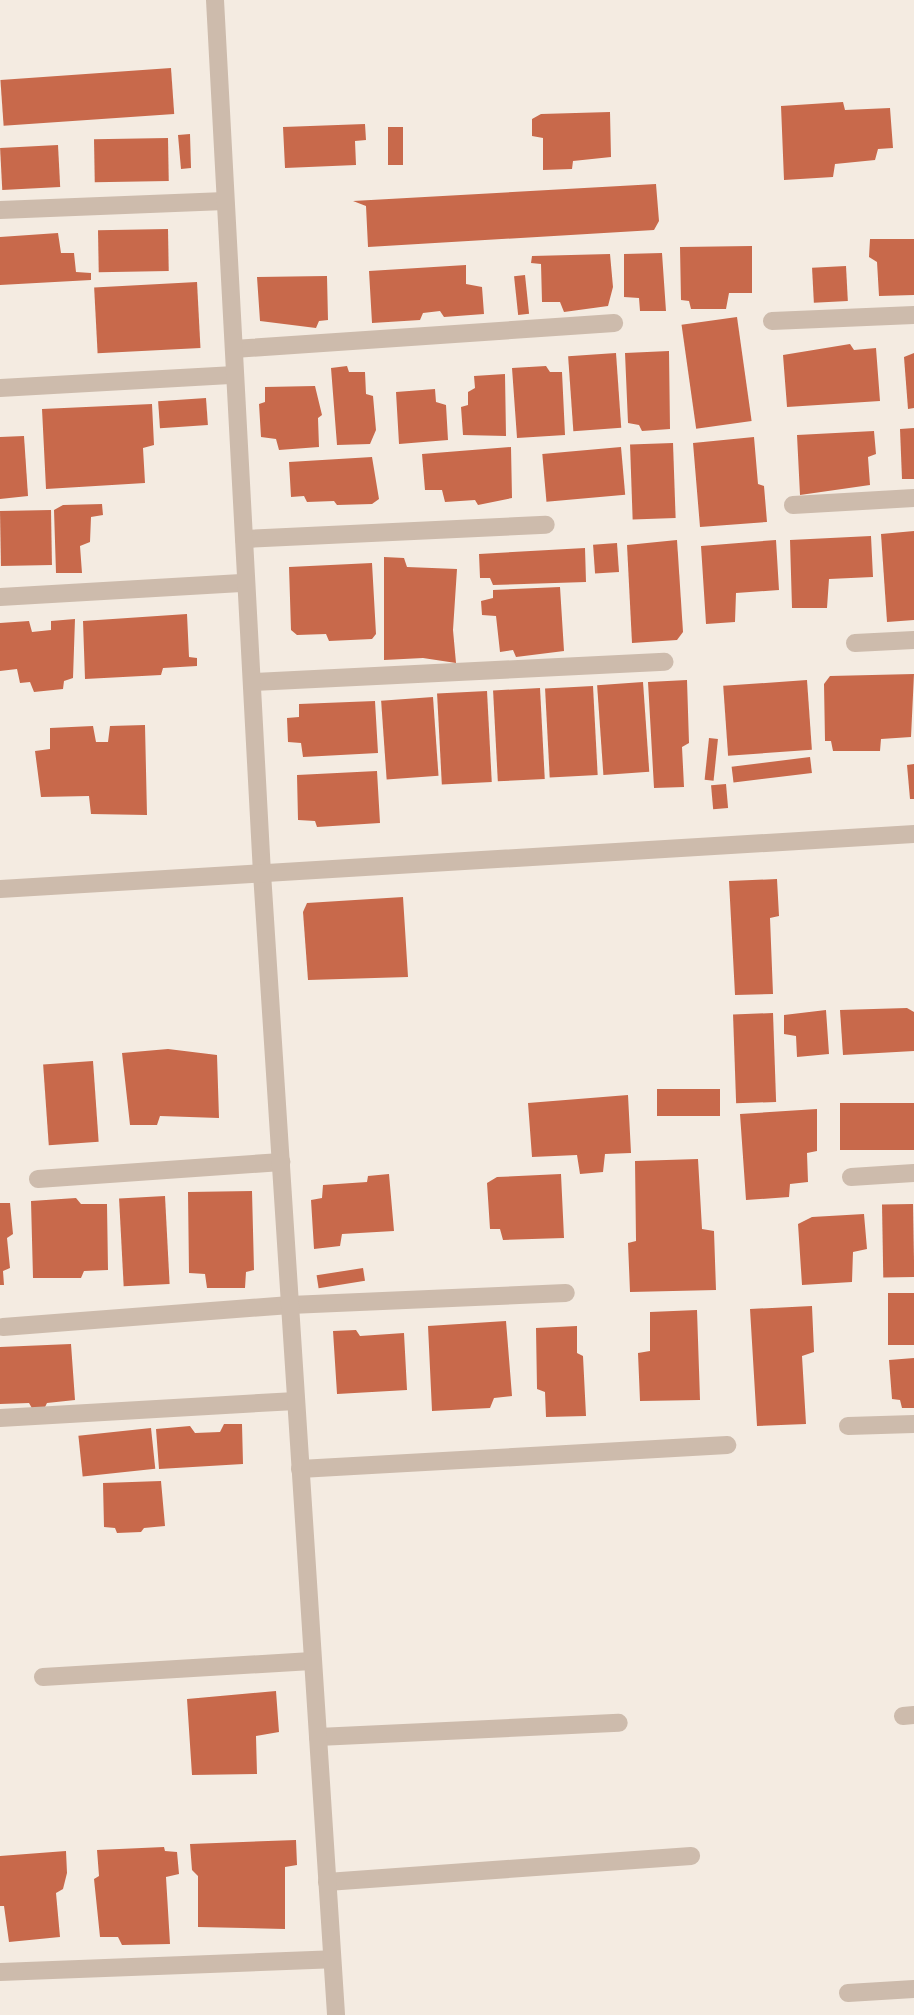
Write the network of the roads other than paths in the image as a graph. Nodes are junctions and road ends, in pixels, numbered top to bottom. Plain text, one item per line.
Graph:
1 (215, 0) edge
2 (225, 201) junction
3 (0, 209) edge
4 (914, 315) edge
5 (772, 320) dead end
6 (614, 323) dead end
7 (234, 349) junction
8 (235, 375) junction
9 (0, 388) edge
10 (914, 498) edge
11 (793, 505) dead end
12 (546, 525) dead end
13 (244, 539) junction
14 (246, 583) junction
15 (0, 597) edge
16 (914, 640) edge
17 (855, 642) dead end
18 (664, 662) dead end
19 (252, 682) junction
20 (914, 834) edge
21 (262, 873) junction
22 (0, 889) edge
23 (281, 1161) junction
24 (914, 1173) edge
25 (851, 1177) dead end
26 (38, 1179) dead end
27 (566, 1293) dead end
28 (290, 1305) junction
29 (3, 1327) dead end
30 (296, 1401) junction
31 (0, 1418) edge
32 (914, 1424) edge
33 (848, 1426) dead end
34 (727, 1445) dead end
35 (300, 1469) junction
36 (313, 1661) junction
37 (43, 1677) dead end
38 (620, 1723) dead end
39 (318, 1737) junction
40 (691, 1856) dead end
41 (327, 1882) junction
42 (332, 1959) junction
43 (0, 1972) edge
44 (914, 1989) edge
45 (848, 1993) dead end
46 (336, 2015) edge

1 - 2 street
2 - 3 street
2 - 7 street
4 - 5 street
6 - 7 street
7 - 8 street
8 - 9 street
8 - 13 street
10 - 11 street
12 - 13 street
13 - 14 street
14 - 15 street
14 - 19 street
16 - 17 street
18 - 19 street
19 - 21 street
20 - 21 street
21 - 22 street
21 - 23 street
23 - 26 street
23 - 28 street
24 - 25 street
27 - 28 street
28 - 29 street
28 - 30 street
30 - 31 street
30 - 35 street
32 - 33 street
34 - 35 street
35 - 36 street
36 - 37 street
36 - 39 street
38 - 39 street
39 - 41 street
40 - 41 street
41 - 42 street
42 - 43 street
42 - 46 street
44 - 45 street

